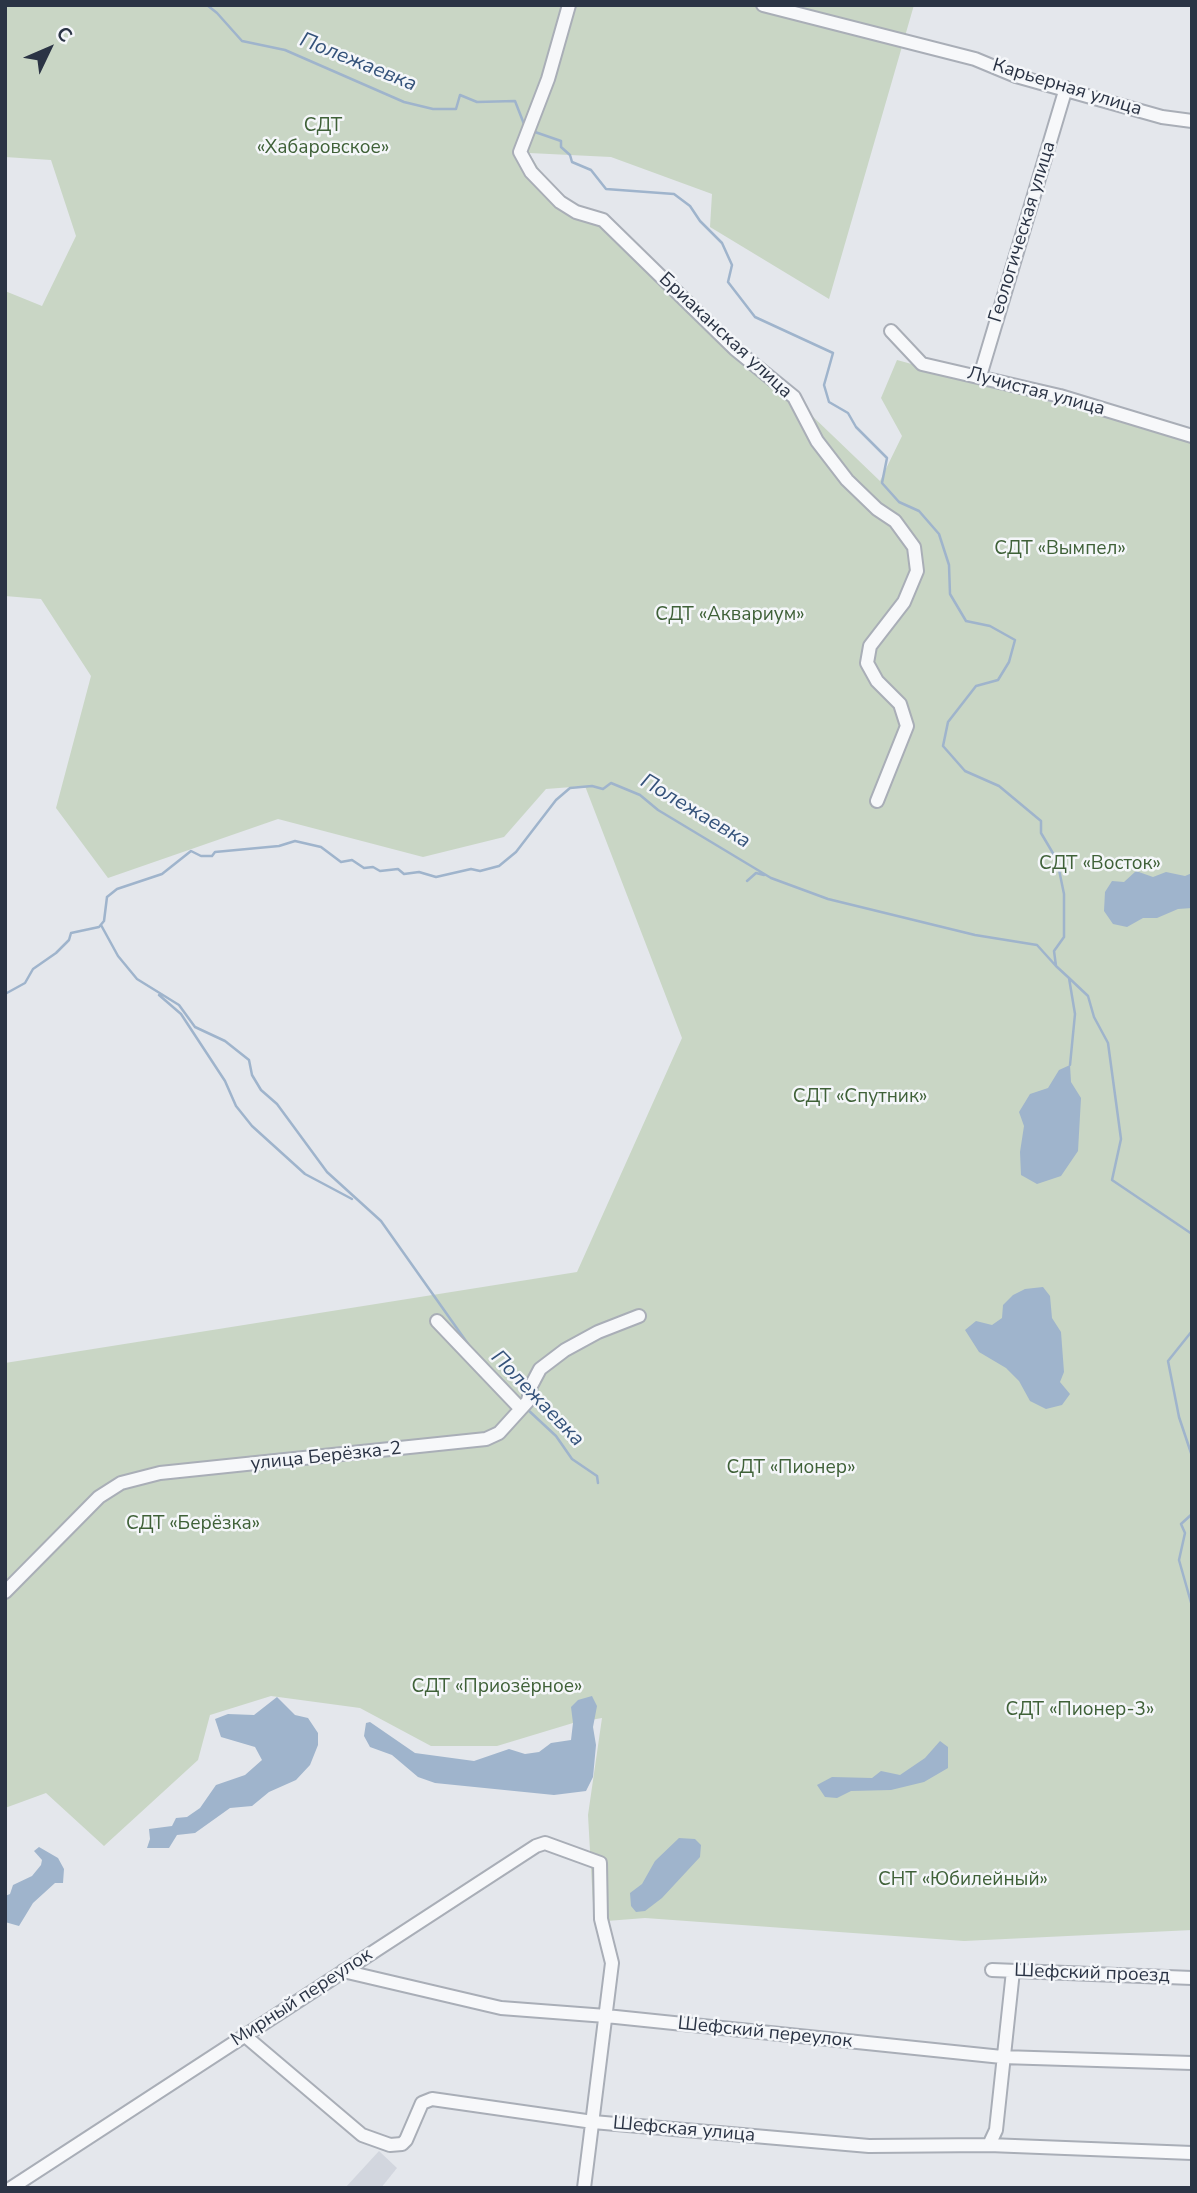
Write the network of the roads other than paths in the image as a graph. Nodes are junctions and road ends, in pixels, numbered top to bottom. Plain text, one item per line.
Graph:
1 (569, 5) edge
2 (763, 5) edge
3 (1066, 88) junction
4 (1192, 121) edge
5 (891, 331) dead end
6 (980, 376) junction
7 (1192, 436) edge
8 (877, 801) dead end
9 (639, 1317) dead end
10 (437, 1321) dead end
11 (520, 1408) junction
12 (5, 1592) edge
13 (992, 1970) dead end
14 (1013, 1971) junction
15 (343, 1972) junction
16 (1192, 1978) edge
17 (606, 2016) junction
18 (244, 2035) junction
19 (1002, 2057) junction
20 (1192, 2063) edge
21 (593, 2122) junction
22 (989, 2145) junction
23 (1192, 2153) edge
24 (11, 2188) edge
25 (584, 2188) edge

1 - 8 street, Бриаканская улица
2 - 3 street, Карьерная улица
3 - 4 street, Карьерная улица
3 - 6 street, Геологическая улица
5 - 6 street, Лучистая улица
6 - 7 street, Лучистая улица
9 - 11 street, улица Берёзка-2
10 - 11 street
11 - 12 street, улица Берёзка-2
13 - 14 street, Шефский проезд
14 - 16 street, Шефский проезд
14 - 19 street
15 - 17 street, Шефский переулок
15 - 17 street, Мирный переулок
15 - 18 street, Мирный переулок
17 - 19 street, Шефский переулок
17 - 21 street
18 - 21 street, Шефская улица
18 - 24 street, Мирный переулок
19 - 20 street, Шефский переулок
19 - 22 street
21 - 22 street, Шефская улица
21 - 25 street
22 - 23 street, Шефская улица

